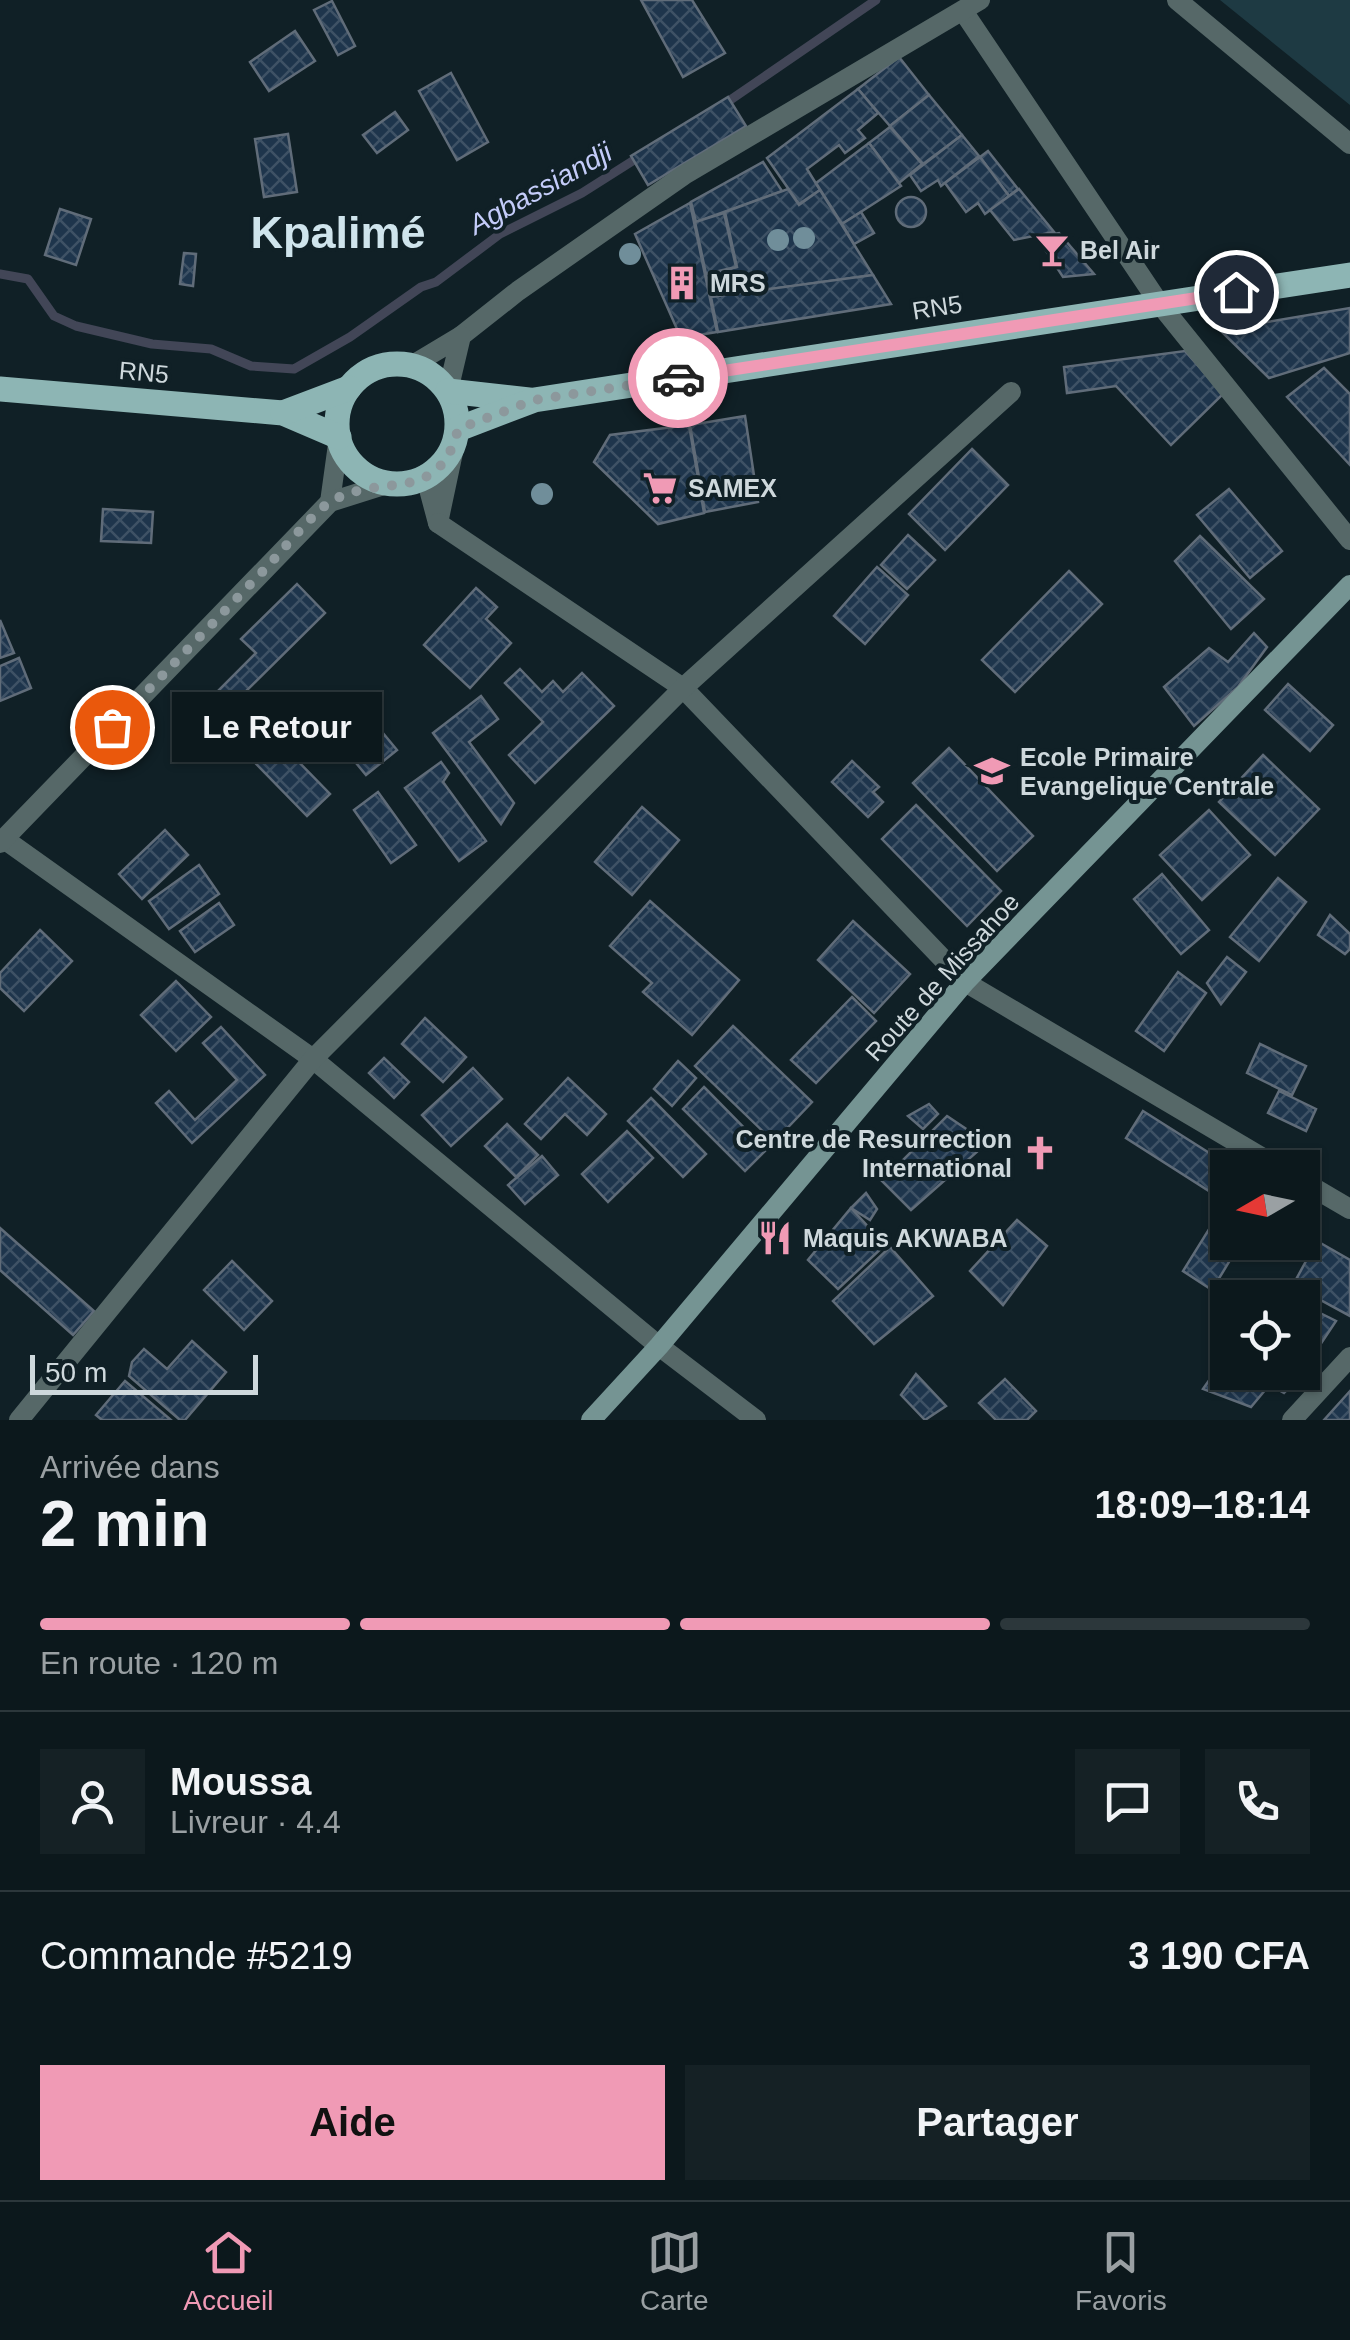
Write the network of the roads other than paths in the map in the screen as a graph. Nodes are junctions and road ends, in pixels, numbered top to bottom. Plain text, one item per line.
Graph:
1 (1177, 0) edge
2 (972, 6) edge
3 (1350, 144) edge
4 (1350, 275) edge
5 (1159, 303) junction
6 (461, 336) junction
7 (411, 366) junction
8 (349, 388) junction
9 (0, 390) edge
10 (448, 391) junction
11 (1012, 392) dead end
12 (534, 400) junction
13 (282, 413) junction
14 (458, 429) junction
15 (339, 437) junction
16 (426, 478) junction
17 (387, 484) junction
18 (330, 502) junction
19 (438, 523) junction
20 (1350, 540) edge
21 (1350, 586) edge
22 (683, 688) junction
23 (2, 841) edge
24 (965, 982) junction
25 (313, 1059) junction
26 (1250, 1150) edge
27 (1320, 1192) edge
28 (1350, 1209) edge
29 (659, 1346) junction
30 (1350, 1357) edge
31 (19, 1420) edge
32 (591, 1420) edge
33 (756, 1420) edge
34 (1292, 1420) edge

1 - 3 street
2 - 5 street
2 - 6 street
4 - 5 main road, RN5 / RN5
5 - 12 main road, RN5 / RN5
5 - 20 street
6 - 7 street
6 - 10 street
7 - 8 main road, RN5
7 - 10 main road, RN5
8 - 13 main road, RN5
8 - 15 main road
9 - 13 main road, RN5
10 - 12 main road, RN5 / RN5
10 - 14 main road
11 - 22 street
12 - 14 main road, RN5 / RN5
13 - 15 main road, RN5
14 - 16 main road
14 - 19 street
15 - 17 main road
15 - 18 street
16 - 17 main road
16 - 19 street
17 - 18 street
18 - 23 street
19 - 22 street
21 - 24 main road, Route de Missahoe
22 - 24 street
22 - 25 street
23 - 25 street
24 - 26 street
24 - 29 main road, Route de Missahoe
25 - 29 street
25 - 31 street
27 - 28 street
29 - 32 main road, Route de Missahoe
29 - 33 street
30 - 34 street

